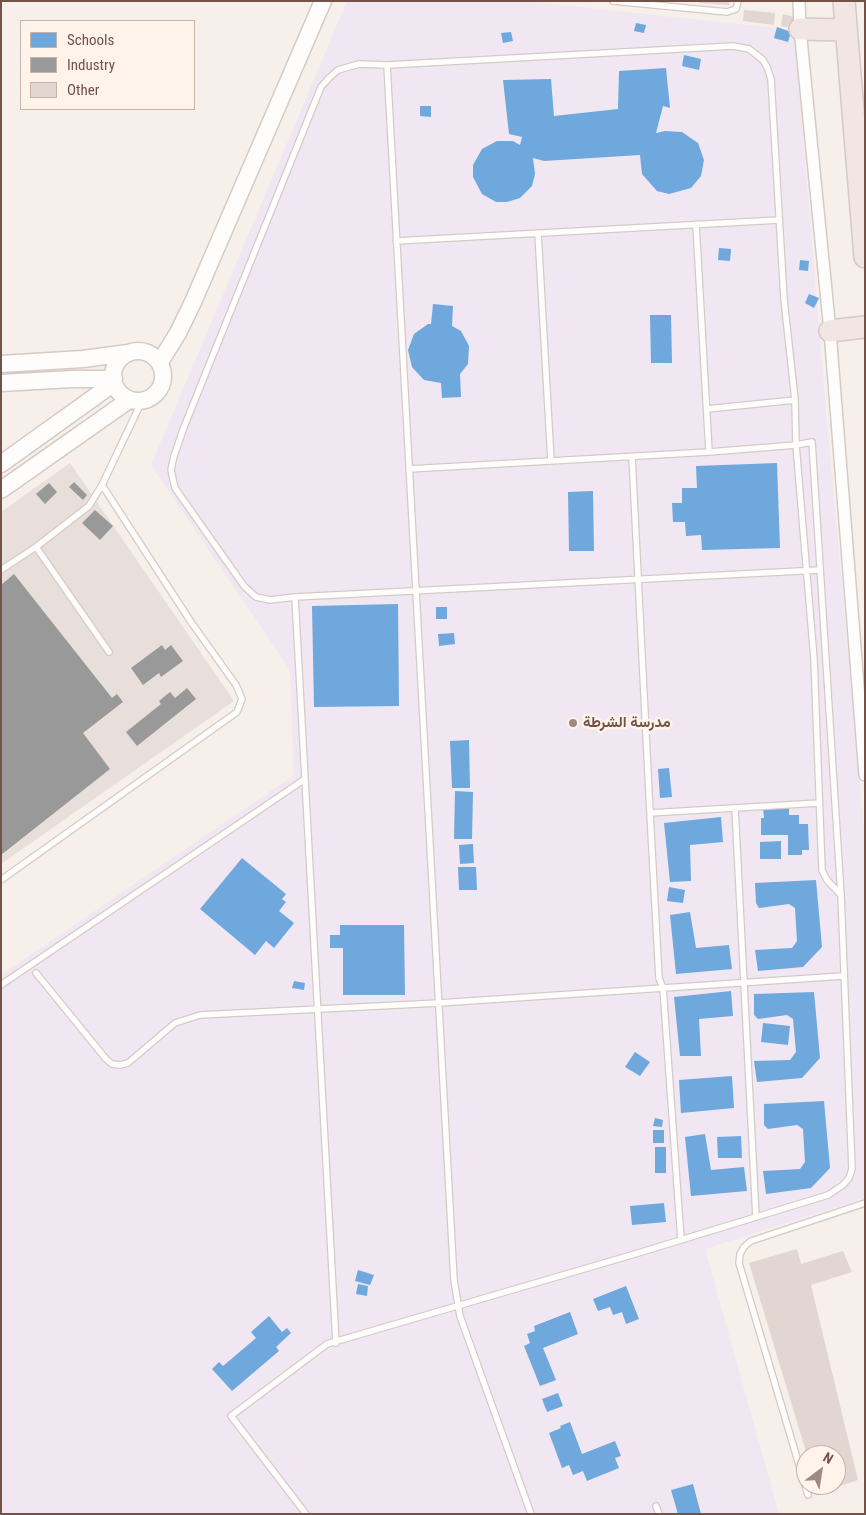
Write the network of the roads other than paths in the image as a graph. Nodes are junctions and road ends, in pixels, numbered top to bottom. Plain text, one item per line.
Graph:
1 (323, 1) edge
2 (613, 1) edge
3 (738, 1) edge
4 (799, 1) edge
5 (844, 1) edge
6 (800, 29) junction
7 (845, 30) junction
8 (387, 65) junction
9 (780, 220) junction
10 (696, 224) junction
11 (538, 233) junction
12 (396, 241) junction
13 (865, 257) edge
14 (865, 327) edge
15 (830, 331) junction
16 (128, 353) junction
17 (160, 362) junction
18 (1, 364) edge
19 (114, 381) junction
20 (1, 383) edge
21 (136, 400) junction
22 (794, 400) junction
23 (707, 409) junction
24 (796, 445) junction
25 (709, 452) junction
26 (632, 457) junction
27 (551, 461) junction
28 (1, 464) edge
29 (409, 469) junction
30 (102, 485) junction
31 (1, 490) edge
32 (36, 547) junction
33 (1, 570) edge
34 (820, 570) junction
35 (806, 571) junction
36 (639, 579) junction
37 (416, 591) junction
38 (295, 597) junction
39 (109, 652) dead end
40 (865, 775) edge
41 (305, 778) junction
42 (819, 803) junction
43 (735, 808) junction
44 (650, 813) junction
45 (1, 880) edge
46 (841, 895) junction
47 (36, 974) dead end
48 (843, 976) junction
49 (744, 983) junction
50 (1, 985) edge
51 (663, 988) junction
52 (439, 1003) junction
53 (318, 1008) junction
54 (865, 1203) edge
55 (756, 1216) junction
56 (681, 1240) junction
57 (458, 1305) junction
58 (336, 1342) junction
59 (796, 1455) edge
60 (656, 1506) dead end
61 (306, 1514) edge
62 (531, 1514) edge
63 (658, 1514) edge

1 - 17 street
2 - 3 lane
4 - 6 street
5 - 7 highway
6 - 7 highway
6 - 15 street
7 - 13 highway
8 - 9 lane
8 - 12 lane
8 - 38 lane
9 - 10 lane
9 - 22 lane
10 - 11 lane
10 - 23 lane
11 - 12 lane
11 - 27 lane
12 - 29 lane
14 - 15 highway
15 - 40 street
16 - 17 street
16 - 18 street
16 - 19 street
17 - 21 street
19 - 20 street
19 - 21 street
19 - 28 street
21 - 30 lane
21 - 31 street
22 - 23 lane
22 - 24 lane
23 - 25 lane
24 - 25 lane
24 - 34 lane
24 - 35 lane
25 - 26 lane
26 - 27 lane
26 - 36 lane
27 - 29 lane
29 - 37 lane
30 - 32 lane
30 - 45 lane
32 - 33 lane
32 - 39 lane
34 - 35 lane
34 - 46 lane
35 - 36 lane
35 - 42 lane
36 - 37 lane
36 - 44 lane
37 - 38 lane
37 - 52 lane
38 - 41 lane
41 - 50 lane
41 - 53 lane
42 - 43 lane
42 - 46 lane
43 - 44 lane
43 - 49 lane
44 - 51 lane
46 - 48 lane
47 - 53 lane
48 - 49 lane
48 - 55 lane
49 - 51 lane
49 - 55 lane
51 - 52 lane
51 - 56 lane
52 - 53 lane
52 - 57 lane
53 - 58 lane
54 - 59 lane
55 - 56 lane
56 - 57 lane
57 - 58 lane
57 - 62 lane
58 - 61 lane
60 - 63 lane

